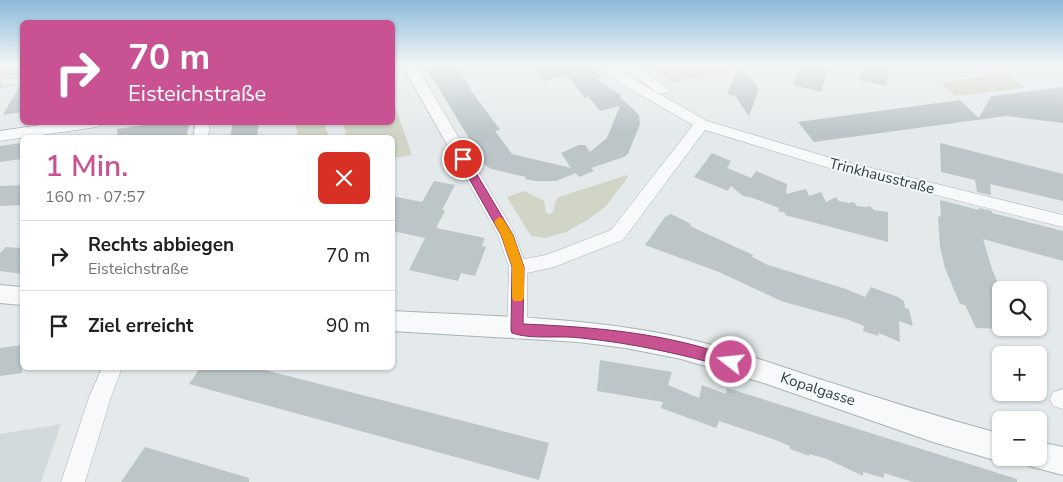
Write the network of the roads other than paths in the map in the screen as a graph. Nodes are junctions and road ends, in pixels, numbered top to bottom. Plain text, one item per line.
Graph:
1 (422, 87) edge
2 (638, 87) edge
3 (662, 87) edge
4 (702, 124) junction
5 (76, 125) edge
6 (0, 136) edge
7 (1063, 221) edge
8 (518, 267) junction
9 (0, 294) edge
10 (20, 296) edge
11 (395, 321) edge
12 (517, 330) junction
13 (111, 370) edge
14 (992, 445) edge
15 (1047, 458) edge
16 (1063, 461) edge
17 (73, 482) edge

1 - 8 street
2 - 4 street, Trinkhausstraße
3 - 4 street
4 - 7 street, Trinkhausstraße
4 - 8 street
5 - 6 street
8 - 12 street
9 - 10 street
11 - 12 street, Kopalgasse
12 - 14 street, Kopalgasse
13 - 17 street
15 - 16 street

